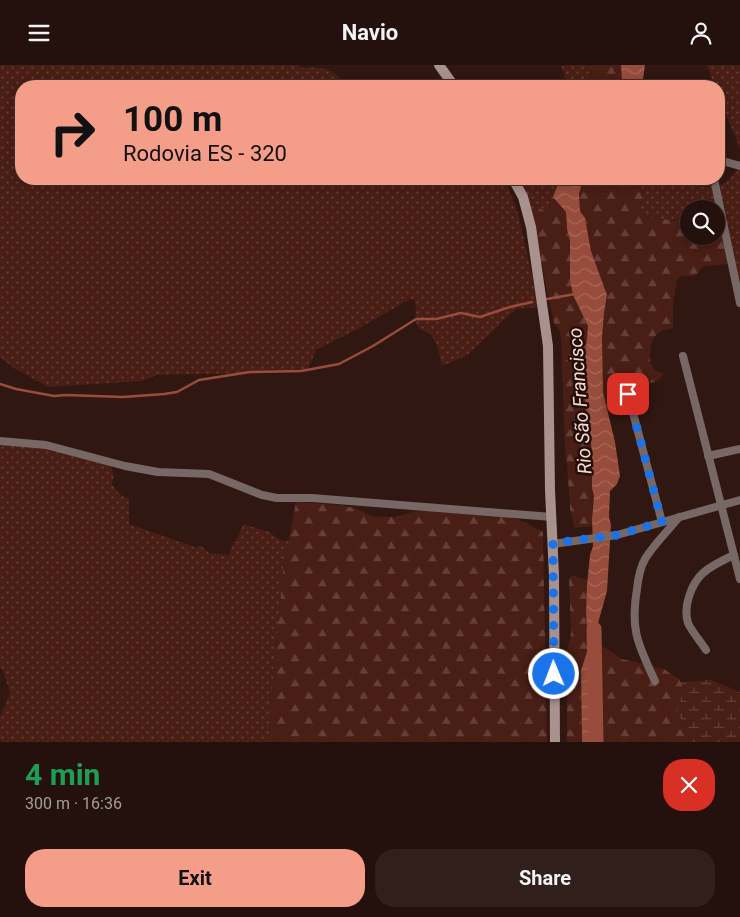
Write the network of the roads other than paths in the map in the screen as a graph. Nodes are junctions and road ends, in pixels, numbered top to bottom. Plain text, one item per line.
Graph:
1 (439, 65) edge
2 (450, 80) edge
3 (725, 162) edge
4 (740, 166) edge
5 (517, 185) edge
6 (715, 185) edge
7 (740, 303) edge
8 (683, 355) dead end
9 (628, 394) dead end
10 (0, 441) edge
11 (740, 449) edge
12 (708, 456) junction
13 (740, 500) edge
14 (720, 506) junction
15 (552, 517) junction
16 (679, 517) junction
17 (662, 522) junction
18 (553, 543) junction
19 (734, 555) junction
20 (740, 579) edge
21 (706, 650) dead end
22 (655, 681) dead end
23 (555, 742) edge

1 - 2 main road
3 - 4 street
5 - 15 main road
6 - 7 street
8 - 12 street
9 - 17 street
10 - 15 street
11 - 12 street
12 - 14 street
13 - 14 street
14 - 16 street
14 - 19 street
15 - 18 main road
16 - 17 street
16 - 22 street
17 - 18 street
18 - 23 main road
19 - 20 street
19 - 21 street

